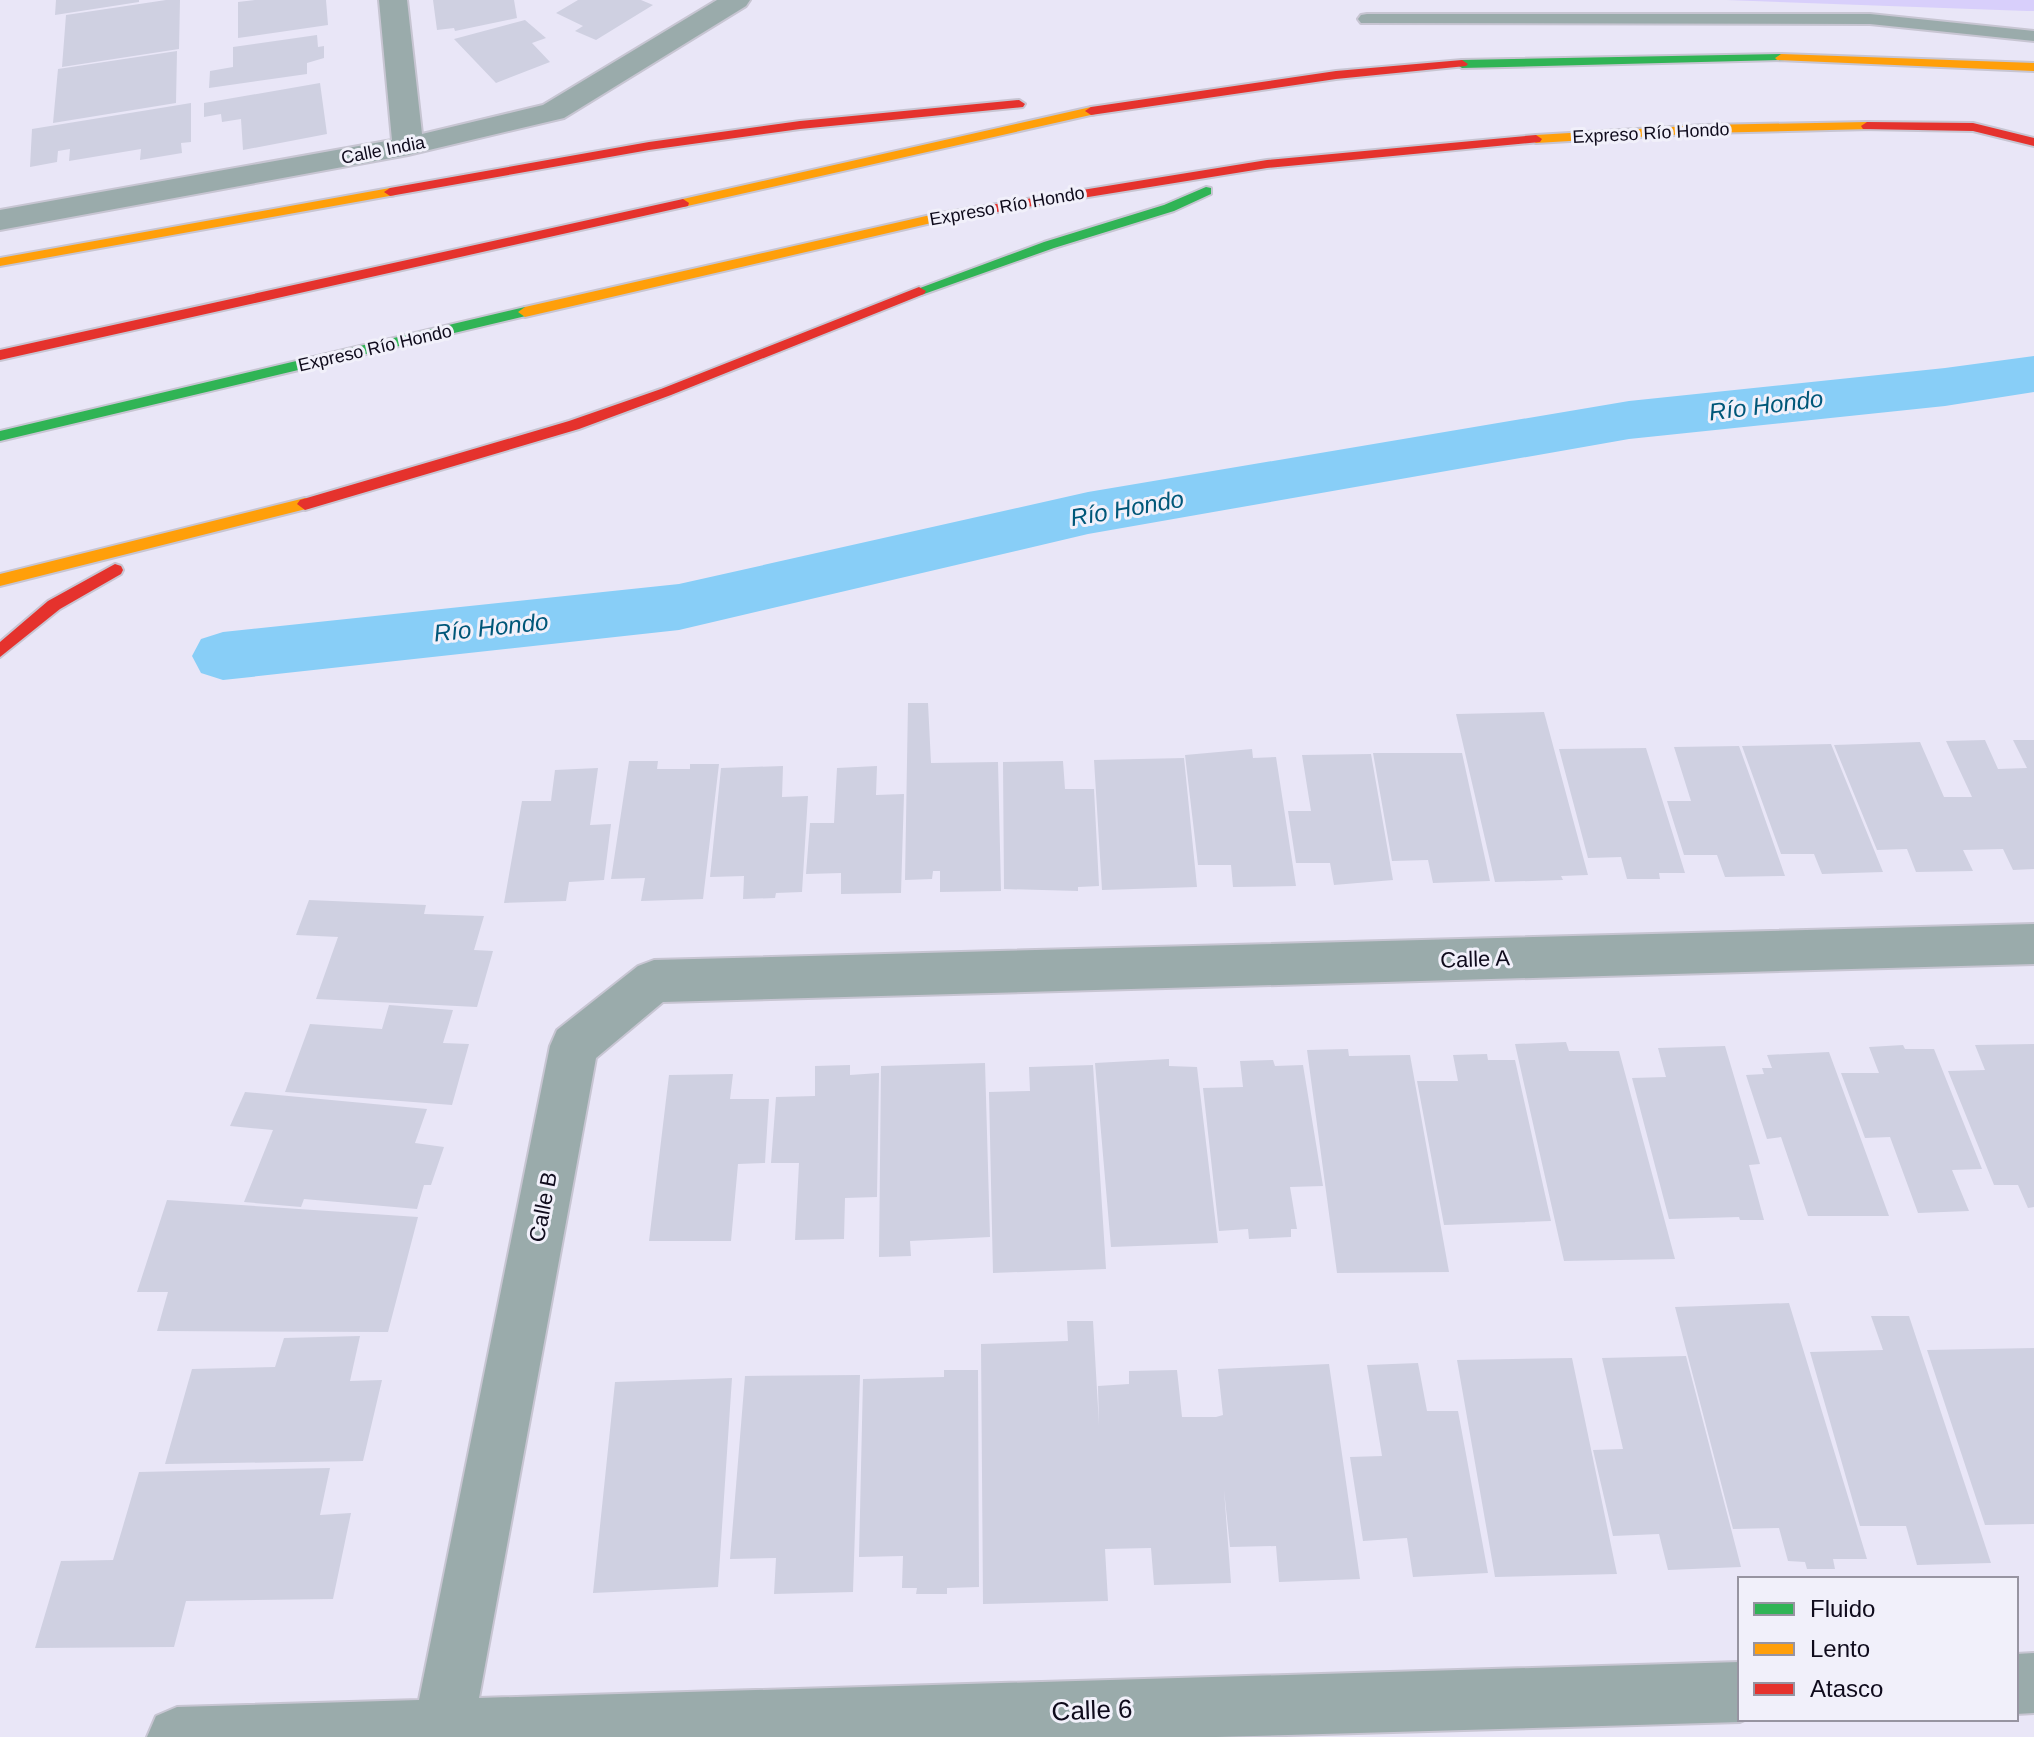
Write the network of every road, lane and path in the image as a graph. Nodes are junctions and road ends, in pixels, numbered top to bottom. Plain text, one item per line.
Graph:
1 (393, 0) edge
2 (736, 0) edge
3 (1367, 19) dead end
4 (2034, 36) edge
5 (2034, 67) edge
6 (1106, 108) junction
7 (2019, 121) dead end
8 (1973, 127) junction
9 (2034, 142) edge
10 (408, 146) junction
11 (1267, 164) junction
12 (0, 220) edge
13 (0, 262) edge
14 (0, 355) edge
15 (0, 436) edge
16 (180, 538) junction
17 (0, 580) edge
18 (0, 651) edge
19 (2034, 944) edge
20 (917, 974) joint
21 (1738, 1692) edge
22 (443, 1728) junction
23 (177, 1737) edge

1 - 10 street
2 - 10 street, Calle India
3 - 4 lane
5 - 6 highway
6 - 13 highway
6 - 14 highway
7 - 8 highway
8 - 9 highway, Expreso Río Hondo
8 - 11 highway, Expreso Río Hondo
10 - 12 street, Calle India
11 - 15 highway, Expreso Río Hondo
11 - 16 highway
16 - 17 highway
16 - 18 highway
19 - 20 street, Calle A
20 - 22 street, Calle B
21 - 22 street, Calle 6
22 - 23 street, Calle 6

